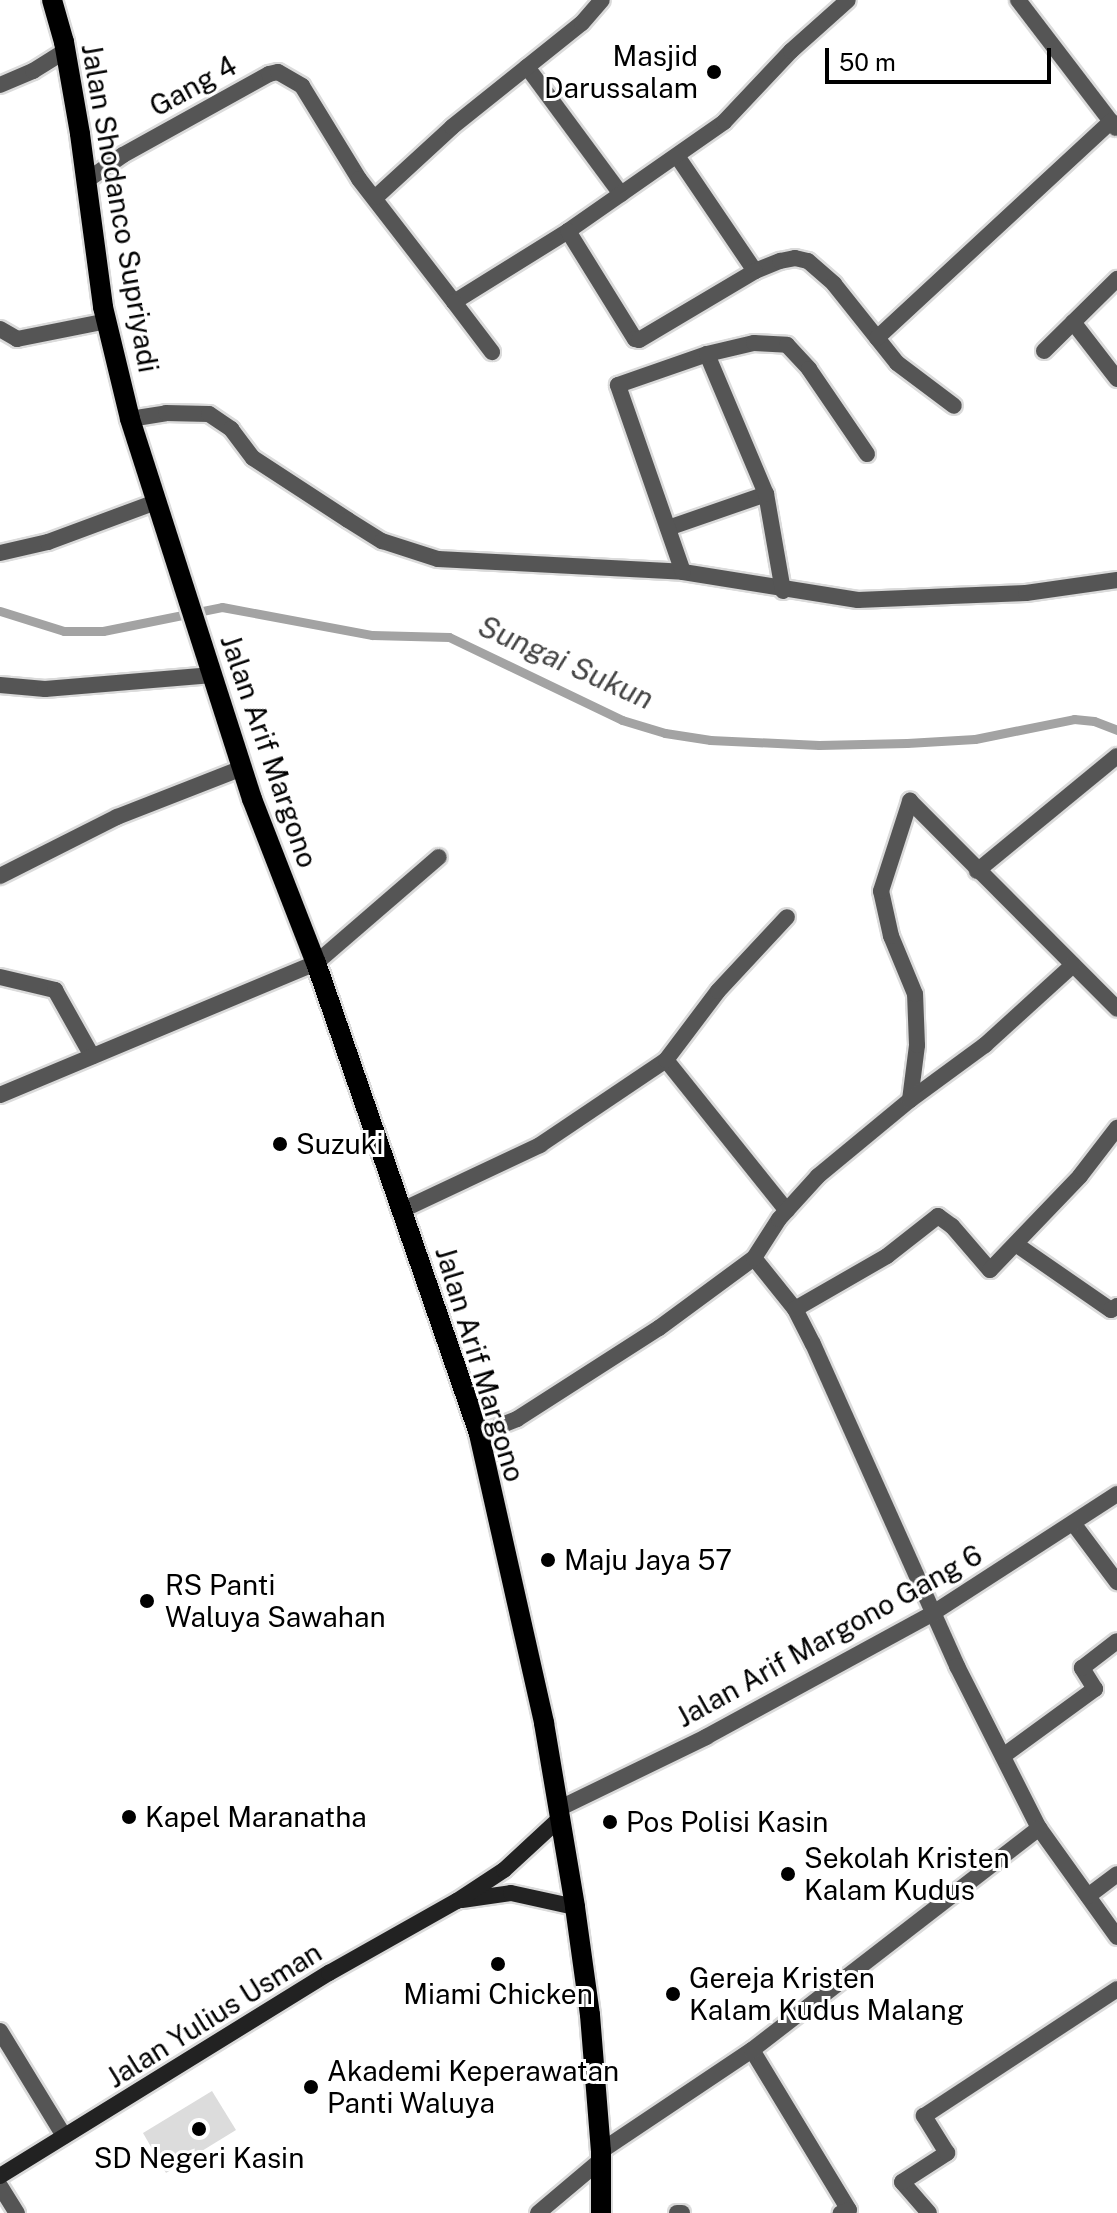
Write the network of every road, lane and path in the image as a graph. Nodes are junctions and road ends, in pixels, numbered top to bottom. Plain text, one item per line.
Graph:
1 (52, 0) edge
2 (602, 0) edge
3 (848, 0) edge
4 (1018, 0) edge
5 (65, 51) junction
6 (527, 67) junction
7 (0, 85) edge
8 (1114, 125) edge
9 (677, 156) junction
10 (86, 181) junction
11 (621, 194) junction
12 (376, 197) junction
13 (568, 231) junction
14 (755, 271) junction
15 (1117, 279) edge
16 (454, 302) junction
17 (107, 321) junction
18 (1073, 322) junction
19 (0, 329) edge
20 (877, 338) junction
21 (1044, 351) dead end
22 (492, 352) dead end
23 (707, 354) junction
24 (1117, 379) edge
25 (954, 406) dead end
26 (130, 419) junction
27 (867, 454) dead end
28 (766, 494) junction
29 (156, 502) junction
30 (668, 528) junction
31 (0, 553) edge
32 (175, 562) joint
33 (683, 572) junction
34 (1117, 580) edge
35 (783, 591) junction
36 (212, 675) junction
37 (0, 685) edge
38 (1117, 756) edge
39 (242, 768) junction
40 (439, 857) dead end
41 (977, 871) junction
42 (0, 876) edge
43 (787, 917) dead end
44 (316, 963) junction
45 (1073, 965) junction
46 (0, 977) edge
47 (1117, 1009) edge
48 (92, 1056) junction
49 (666, 1060) junction
50 (0, 1095) edge
51 (910, 1100) junction
52 (1117, 1128) edge
53 (402, 1210) junction
54 (787, 1211) junction
55 (1017, 1245) junction
56 (754, 1258) junction
57 (1117, 1306) edge
58 (795, 1309) junction
59 (479, 1434) junction
60 (1117, 1494) edge
61 (1073, 1523) junction
62 (1117, 1582) edge
63 (933, 1613) junction
64 (1117, 1641) edge
65 (1003, 1756) junction
66 (558, 1814) junction
67 (1039, 1828) junction
68 (1117, 1874) edge
69 (1088, 1896) junction
70 (457, 1901) junction
71 (575, 1907) junction
72 (1117, 1937) edge
73 (1117, 1989) edge
74 (0, 2031) edge
75 (752, 2050) junction
76 (64, 2136) junction
77 (601, 2156) junction
78 (0, 2176) edge
79 (0, 2186) edge
80 (17, 2213) edge
81 (538, 2213) edge
82 (601, 2213) edge
83 (841, 2213) edge
84 (929, 2213) edge

1 - 5 main road, Jalan Shodanco Supriyadi
2 - 6 street
3 - 9 street
4 - 8 street
5 - 7 street
5 - 10 main road, Jalan Shodanco Supriyadi
6 - 11 street
6 - 12 street
8 - 20 street
9 - 11 street
9 - 14 street
10 - 12 street, Gang 4
10 - 17 main road, Jalan Shodanco Supriyadi
11 - 13 street
12 - 16 street
13 - 14 street
13 - 16 street
14 - 20 street
15 - 18 street
16 - 22 street
17 - 19 street
17 - 26 main road, Jalan Shodanco Supriyadi
18 - 21 street
18 - 24 street
20 - 25 street
23 - 27 street
23 - 28 street
23 - 30 street
26 - 29 main road, Jalan Shodanco Supriyadi
26 - 33 street
28 - 30 street
28 - 35 street
29 - 31 street
29 - 32 main road, Jalan Shodanco Supriyadi
30 - 33 street
32 - 36 main road, Jalan Arif Margono
33 - 35 street
34 - 35 street
36 - 37 street
36 - 39 main road, Jalan Arif Margono
38 - 41 street
39 - 42 street
39 - 44 main road, Jalan Arif Margono
40 - 44 street
41 - 45 street
41 - 51 street
43 - 49 street
44 - 48 street
44 - 53 main road, Jalan Arif Margono
45 - 47 street
45 - 51 street
46 - 48 street
48 - 50 street
49 - 53 street
49 - 54 street
51 - 54 street
52 - 55 street
53 - 59 main road, Jalan Arif Margono
54 - 56 street
55 - 57 street
55 - 58 street
56 - 58 street
56 - 59 street
58 - 63 street
59 - 66 main road, Jalan Arif Margono
60 - 61 street, Jalan Arif Margono Gang 6
61 - 62 street
61 - 63 street, Jalan Arif Margono Gang 6
63 - 65 street
63 - 66 street, Jalan Arif Margono Gang 6
64 - 65 street
65 - 67 street
66 - 70 main road, Jalan Yulius Usman
66 - 71 main road, Jalan Arif Margono
67 - 69 street
67 - 75 street
68 - 69 street
69 - 72 street
70 - 71 main road, Jalan Yulius Usman
70 - 76 main road, Jalan Yulius Usman
71 - 77 main road, Jalan Arif Margono
73 - 84 street
74 - 76 street
75 - 77 street
75 - 83 street
76 - 78 main road, Jalan Yulius Usman
77 - 81 street
77 - 82 main road, Jalan Arif Margono
79 - 80 street

